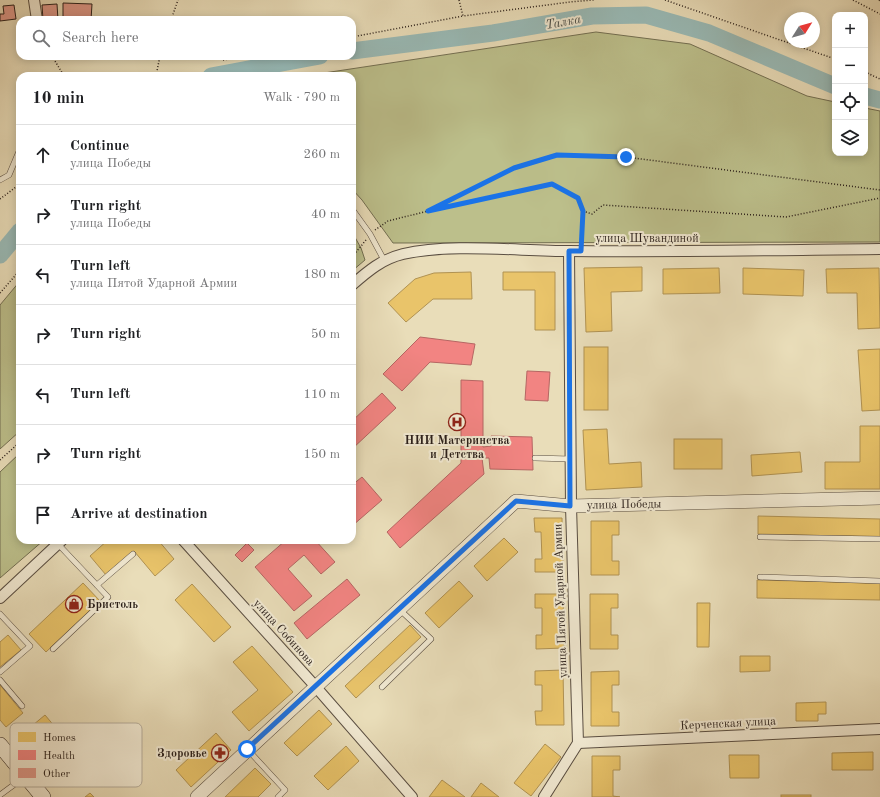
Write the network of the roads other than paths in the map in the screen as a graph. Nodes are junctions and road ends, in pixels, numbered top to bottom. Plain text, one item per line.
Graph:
1 (34, 0) edge
2 (36, 16) edge
3 (16, 158) edge
4 (0, 180) edge
5 (356, 215) edge
6 (880, 249) edge
7 (569, 251) junction
8 (384, 260) junction
9 (356, 281) edge
10 (535, 458) dead end
11 (570, 459) junction
12 (880, 498) edge
13 (570, 506) junction
14 (760, 537) dead end
15 (880, 539) edge
16 (58, 544) edge
17 (62, 544) edge
18 (187, 544) edge
19 (133, 554) dead end
20 (760, 577) dead end
21 (880, 581) edge
22 (97, 585) junction
23 (0, 598) edge
24 (399, 609) junction
25 (0, 614) edge
26 (53, 649) dead end
27 (0, 672) edge
28 (0, 680) edge
29 (315, 686) junction
30 (382, 687) dead end
31 (22, 706) dead end
32 (880, 729) edge
33 (578, 743) junction
34 (0, 745) edge
35 (247, 749) junction
36 (10, 757) edge
37 (0, 758) edge
38 (10, 770) edge
39 (11, 787) edge
40 (24, 787) edge
41 (34, 787) edge
42 (0, 795) edge
43 (32, 797) edge
44 (42, 797) edge
45 (196, 797) edge
46 (278, 797) edge
47 (412, 797) edge
48 (544, 797) edge

1 - 2 street
3 - 4 lane
5 - 8 lane
6 - 7 street, улица Шувандиной
7 - 8 street, улица Шувандиной
7 - 11 street, улица Пятой Ударной Армии
8 - 9 street, улица Шувандиной
10 - 11 lane
11 - 13 street, улица Пятой Ударной Армии
12 - 13 street, улица Победы
13 - 24 street, улица Победы
13 - 33 street, улица Пятой Ударной Армии
14 - 15 lane
16 - 23 street
17 - 22 lane
18 - 29 street, улица Собинова
19 - 22 lane
20 - 21 lane
22 - 26 lane
24 - 29 street, улица Победы
24 - 30 lane
25 - 27 lane
28 - 31 lane
29 - 35 street, улица Победы
29 - 47 street, улица Собинова
32 - 33 street, Керченская улица
33 - 48 street
34 - 36 main road
35 - 45 street, улица Победы
35 - 46 lane
37 - 38 main road
39 - 42 lane
40 - 43 main road
41 - 44 main road

